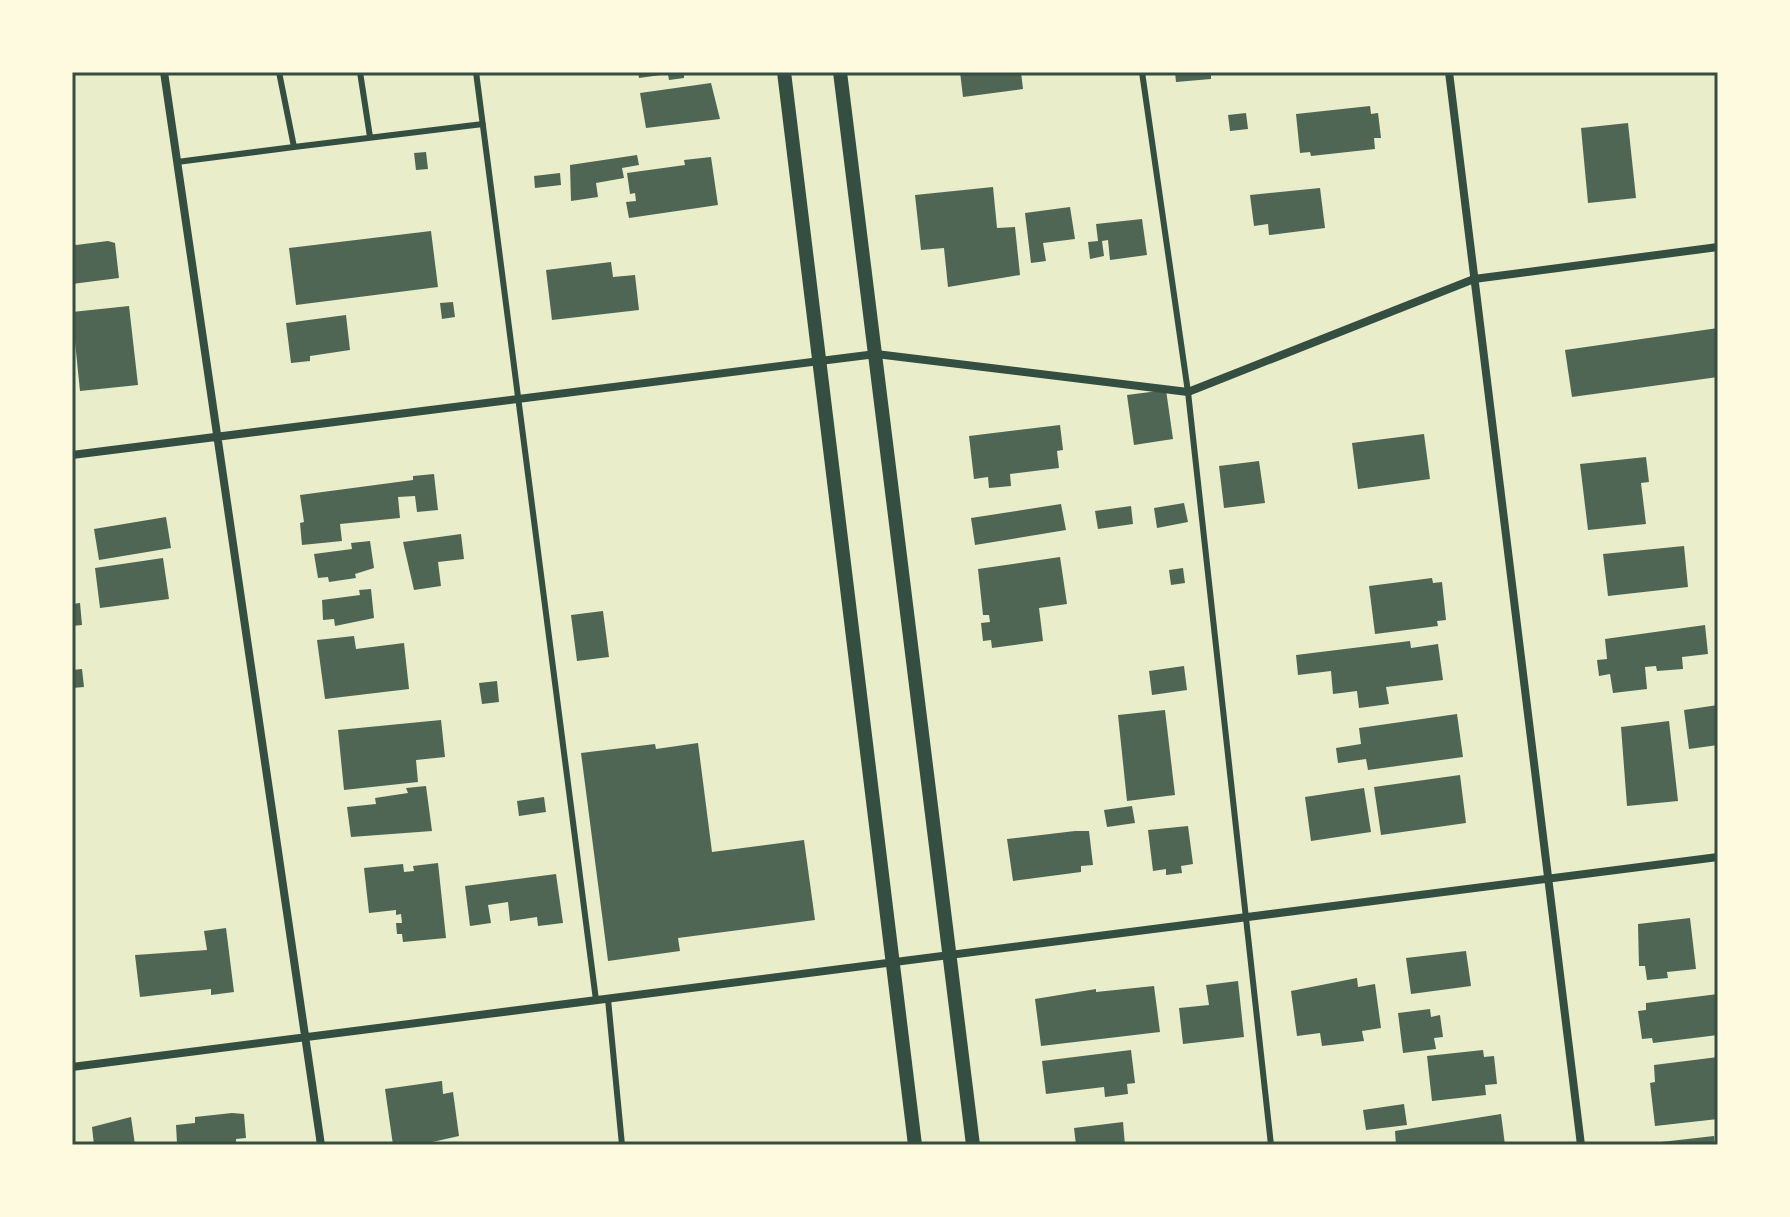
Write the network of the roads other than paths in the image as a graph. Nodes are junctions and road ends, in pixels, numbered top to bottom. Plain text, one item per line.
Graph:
1 (164, 72) edge
2 (279, 72) edge
3 (360, 72) edge
4 (476, 72) edge
5 (784, 72) edge
6 (840, 72) edge
7 (1142, 72) edge
8 (1449, 72) edge
9 (483, 124) junction
10 (370, 137) junction
11 (294, 147) junction
12 (177, 162) junction
13 (1718, 247) edge
14 (1474, 279) junction
15 (876, 354) junction
16 (820, 362) junction
17 (1188, 392) junction
18 (521, 399) junction
19 (216, 437) junction
20 (72, 455) edge
21 (1718, 857) edge
22 (1548, 878) junction
23 (1248, 919) junction
24 (949, 955) junction
25 (893, 962) junction
26 (608, 999) junction
27 (596, 1000) junction
28 (307, 1037) junction
29 (72, 1067) edge
30 (321, 1145) edge
31 (622, 1145) edge
32 (915, 1145) edge
33 (973, 1145) edge
34 (1271, 1145) edge
35 (1581, 1145) edge

1 - 12 street
2 - 11 lane
3 - 10 lane
4 - 9 lane
5 - 16 street
6 - 15 street
7 - 17 lane
8 - 14 street
9 - 10 lane
9 - 18 lane
10 - 11 lane
11 - 12 lane
12 - 19 street
13 - 14 street
14 - 17 street
14 - 22 street
15 - 16 street
15 - 17 street
15 - 24 street
16 - 18 street
16 - 25 street
17 - 23 lane
18 - 19 street
18 - 27 lane
19 - 20 street
19 - 28 street
21 - 22 street
22 - 23 street
22 - 35 street
23 - 24 street
23 - 34 lane
24 - 25 street
24 - 33 street
25 - 26 street
25 - 32 street
26 - 27 street
26 - 31 lane
27 - 28 street
28 - 29 street
28 - 30 street

